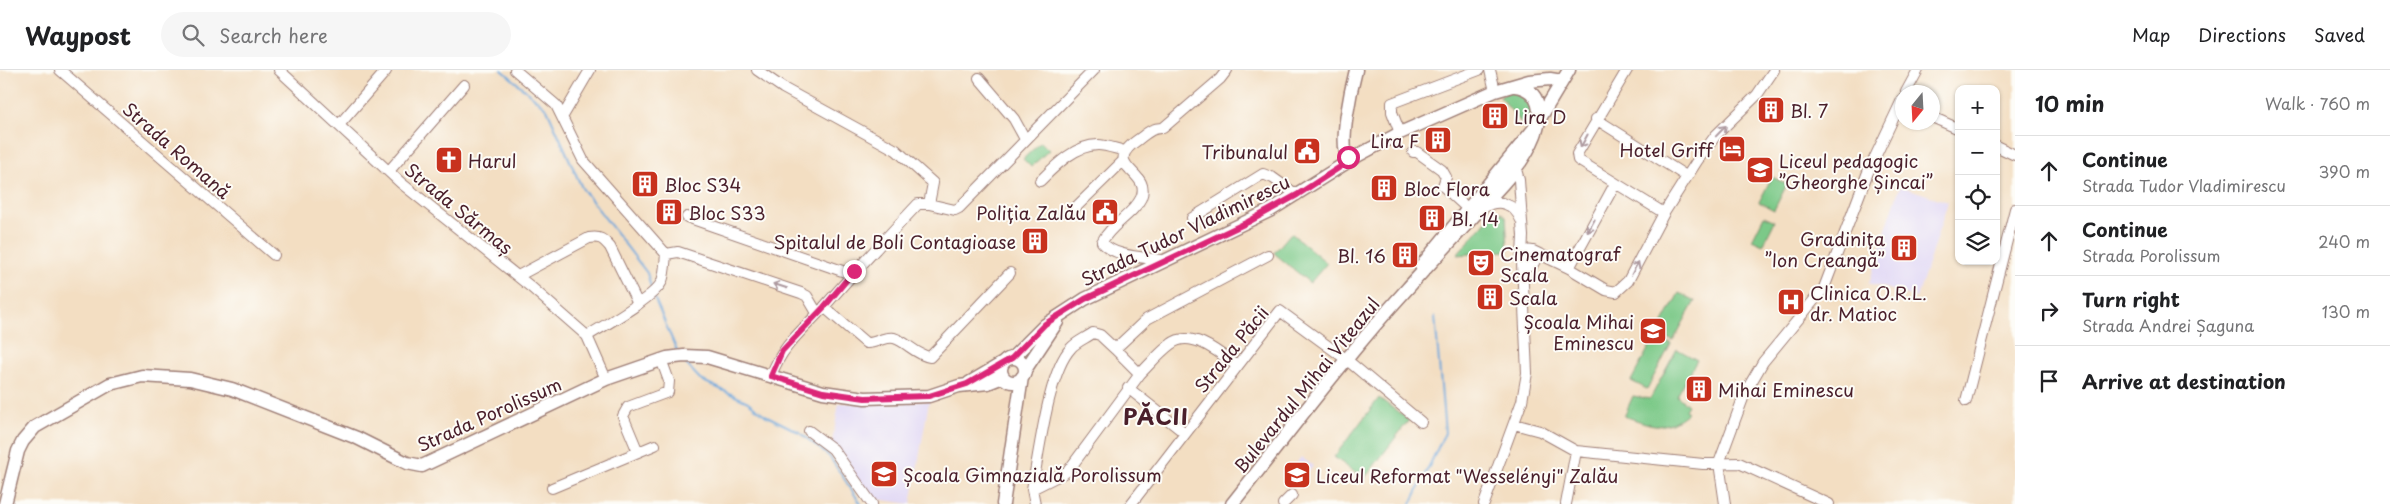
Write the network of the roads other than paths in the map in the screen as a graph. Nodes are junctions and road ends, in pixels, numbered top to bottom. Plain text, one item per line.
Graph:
1 (60, 70) edge
2 (279, 70) edge
3 (515, 70) edge
4 (590, 70) edge
5 (757, 70) edge
6 (1094, 70) edge
7 (1226, 70) edge
8 (1356, 70) edge
9 (1479, 70) edge
10 (1490, 70) edge
11 (1550, 70) edge
12 (1627, 70) edge
13 (1774, 70) edge
14 (1918, 70) edge
15 (386, 71) dead end
16 (1565, 75) edge
17 (979, 78) dead end
18 (1529, 81) junction
19 (464, 85) dead end
20 (1910, 85) edge
21 (1512, 86) junction
22 (1495, 91) junction
23 (563, 116) junction
24 (1895, 116) edge
25 (1347, 117) junction
26 (1541, 118) junction
27 (1596, 119) junction
28 (1940, 120) edge
29 (339, 125) junction
30 (1955, 127) edge
31 (1400, 133) junction
32 (1025, 139) junction
33 (1345, 142) junction
34 (1373, 147) junction
35 (2000, 148) edge
36 (1413, 152) dead end
37 (2015, 155) edge
38 (1124, 156) junction
39 (1357, 156) junction
40 (1511, 166) junction
41 (389, 171) junction
42 (1331, 174) junction
43 (1686, 176) junction
44 (1040, 181) dead end
45 (1615, 184) junction
46 (1297, 195) junction
47 (929, 204) junction
48 (1074, 209) dead end
49 (1473, 209) junction
50 (2015, 209) edge
51 (1664, 213) junction
52 (688, 217) dead end
53 (1192, 218) dead end
54 (1522, 224) junction
55 (666, 254) junction
56 (274, 255) dead end
57 (1268, 255) dead end
58 (1528, 259) junction
59 (1166, 261) junction
60 (1569, 268) junction
61 (1010, 273) dead end
62 (851, 274) junction
63 (518, 276) junction
64 (642, 301) junction
65 (1070, 308) junction
66 (821, 310) junction
67 (586, 336) junction
68 (1115, 349) junction
69 (662, 359) junction
70 (1007, 361) junction
71 (1351, 364) junction
72 (1236, 366) junction
73 (1024, 373) junction
74 (1140, 374) junction
75 (771, 376) junction
76 (606, 379) junction
77 (1004, 379) junction
78 (967, 384) junction
79 (1128, 388) junction
80 (1966, 401) dead end
81 (1017, 406) junction
82 (1421, 422) dead end
83 (1514, 424) junction
84 (809, 431) dead end
85 (1186, 433) junction
86 (655, 445) dead end
87 (1576, 451) junction
88 (638, 452) junction
89 (1719, 463) junction
90 (552, 488) dead end
91 (1032, 489) junction
92 (1292, 494) dead end
93 (5, 504) edge
94 (872, 504) edge
95 (1003, 504) edge
96 (1036, 504) edge
97 (1131, 504) edge
98 (1232, 504) edge
99 (1283, 504) edge
100 (1484, 504) edge
101 (1566, 504) edge
102 (1726, 504) edge
103 (1829, 504) edge

1 - 56 street, Strada Romană
2 - 29 street, Strada Sărmaș
3 - 23 street
4 - 23 street
5 - 47 street
6 - 32 street
7 - 38 street
8 - 25 main road
9 - 31 street
10 - 22 street
11 - 18 main road
12 - 27 street
43 -> 13 street
14 - 20 street
15 - 29 street
16 - 18 main road, Strada Tudor Vladimirescu
16 - 26 main road, Bulevardul Mihai Viteazul
17 - 32 street
18 - 21 main road, Strada Tudor Vladimirescu
19 - 41 street
21 - 22 main road, Strada Tudor Vladimirescu
21 - 26 main road
22 - 31 main road, Strada Tudor Vladimirescu
23 - 55 street
24 - 89 street
25 - 33 main road
25 - 34 main road
26 - 40 main road, Bulevardul Mihai Viteazul
27 - 43 street
27 -> 45 street
28 - 30 street
29 - 41 street, Strada Sărmaș
31 - 34 main road, Strada Tudor Vladimirescu
32 - 47 street
33 - 39 main road
33 - 42 main road
34 - 39 main road, Strada Tudor Vladimirescu
35 - 37 street
36 - 49 street
38 - 44 street
38 - 48 street
38 - 59 street
39 - 42 main road, Strada Tudor Vladimirescu
40 - 49 main road, Bulevardul Mihai Viteazul
40 - 54 street
41 - 63 street, Strada Sărmaș
42 - 46 main road, Strada Tudor Vladimirescu
43 - 51 street
45 - 51 street
45 -> 60 street
46 - 53 street
46 - 59 main road, Strada Tudor Vladimirescu
47 - 62 street
49 - 54 street
49 - 71 main road, Bulevardul Mihai Viteazul
50 - 80 street
60 -> 51 street
52 - 62 street
54 - 58 street
55 - 64 street
66 -> 55 street
57 - 68 street
58 - 60 street
58 - 83 street
59 - 65 main road, Strada Tudor Vladimirescu
61 - 66 street
62 - 66 street
63 - 64 street
63 - 67 street, Strada Sărmaș
64 - 67 street
65 - 70 main road, Strada Tudor Vladimirescu
65 - 73 main road, Strada Tudor Vladimirescu
66 - 75 street
67 - 76 street, Strada Sărmaș
68 - 74 street
68 - 91 street
69 - 75 main road, Strada Porolissum
69 - 76 main road, Strada Porolissum
69 - 88 street
70 - 73 main road
70 - 77 main road
70 - 78 main road, Strada Porolissum
71 - 72 street, Strada Păcii
71 - 82 street
71 - 98 main road, Bulevardul Mihai Viteazul
72 - 74 street
72 - 85 street, Strada Păcii
73 - 77 main road
73 - 81 main road, Strada Tudor Vladimirescu
74 - 79 street
75 - 78 main road, Strada Porolissum
76 - 93 main road, Strada Porolissum
77 - 78 main road, Strada Porolissum
77 - 81 main road
79 - 85 street
79 - 91 street
81 - 95 main road, Strada Tudor Vladimirescu
83 - 87 street
83 - 100 street
84 - 94 street
85 - 97 street, Strada Păcii
86 - 88 street
87 - 89 street
87 - 101 street
88 - 90 street
89 - 102 street
89 - 103 street
91 - 96 street
92 - 99 street

